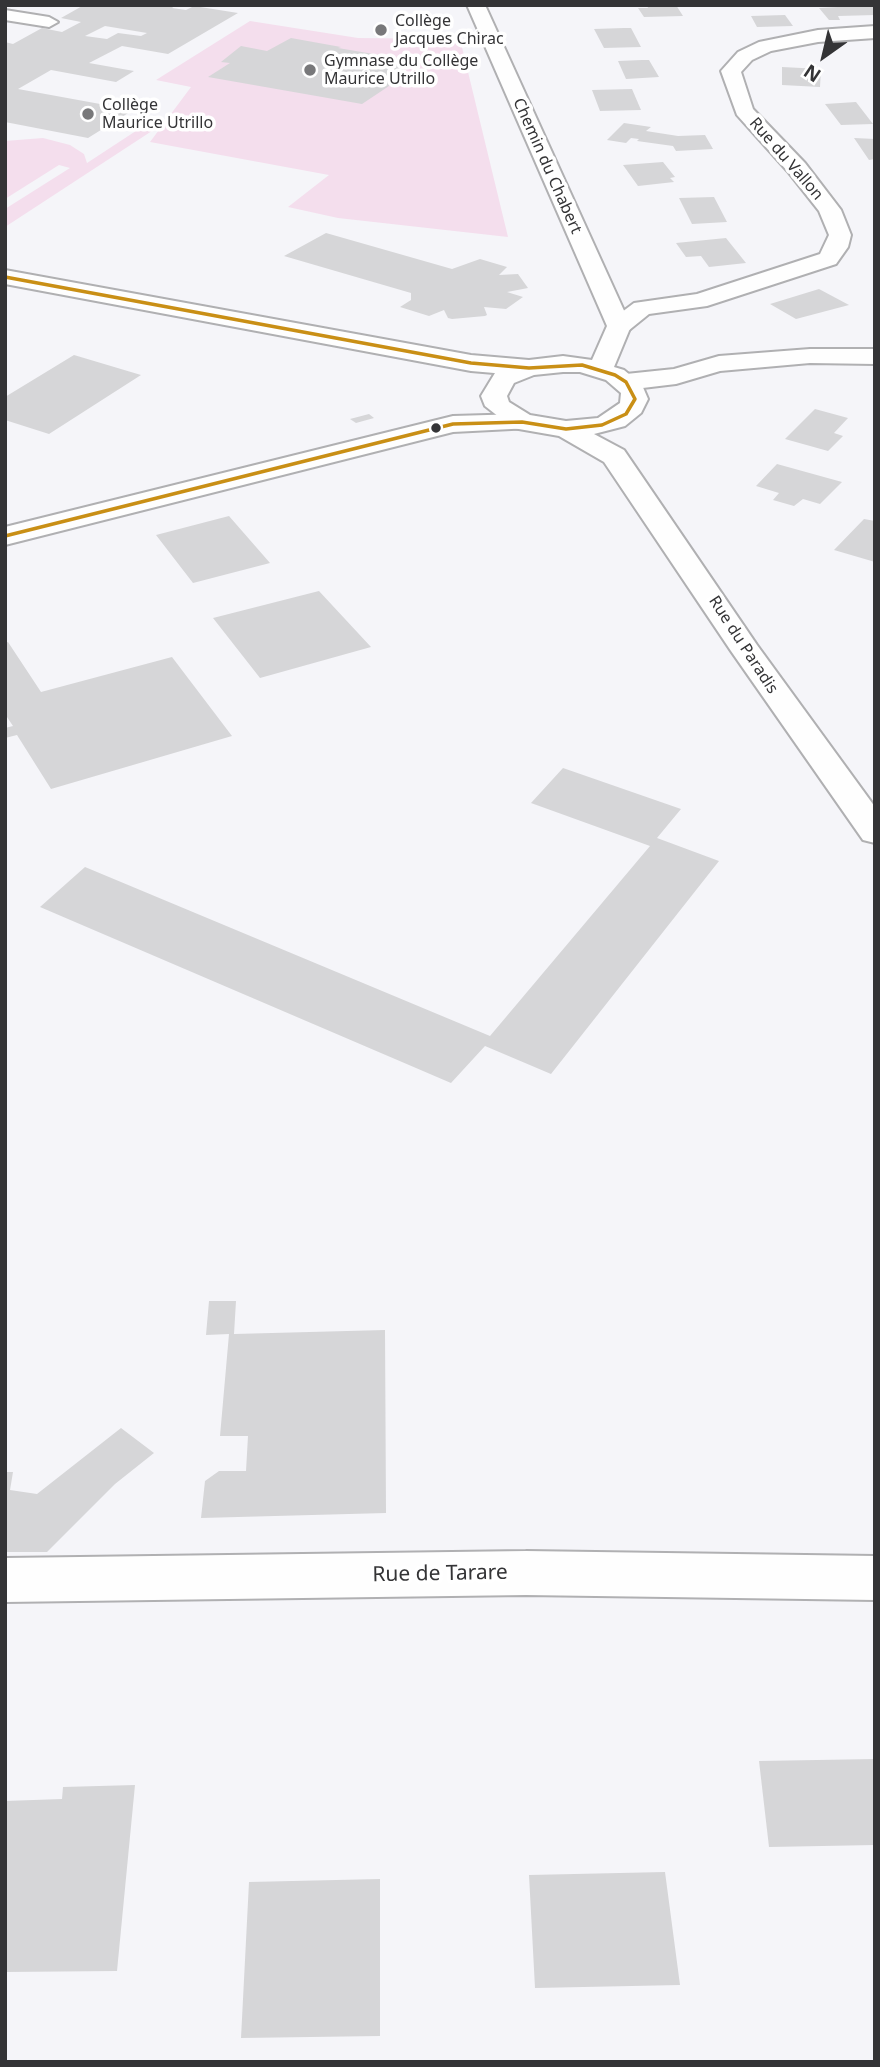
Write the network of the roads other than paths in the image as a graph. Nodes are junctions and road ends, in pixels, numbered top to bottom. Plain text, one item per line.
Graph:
1 (476, 5) edge
2 (5, 15) edge
3 (49, 22) dead end
4 (875, 32) edge
5 (5, 277) edge
6 (619, 326) junction
7 (875, 357) edge
8 (471, 363) junction
9 (563, 364) junction
10 (528, 368) junction
11 (600, 369) junction
12 (496, 391) junction
13 (625, 403) junction
14 (522, 422) junction
15 (453, 424) junction
16 (566, 429) junction
17 (614, 456) junction
18 (5, 536) edge
19 (875, 832) edge
20 (875, 1578) edge
21 (5, 1580) edge

1 - 6 main road, Chemin du Chabert
2 - 3 main road
4 - 6 main road, Rue du Vallon
5 - 8 main road
6 - 9 main road
6 - 11 main road
7 - 13 main road
8 - 10 main road
8 - 12 main road
9 - 10 main road
9 - 11 main road
10 - 12 main road
11 - 13 main road
12 - 14 main road
12 - 15 main road
13 - 16 main road
13 - 17 main road
14 - 15 main road
14 - 16 main road
15 - 18 main road
16 - 17 main road, Rue du Paradis
17 - 19 main road, Rue du Paradis
20 - 21 main road, Rue de Tarare

